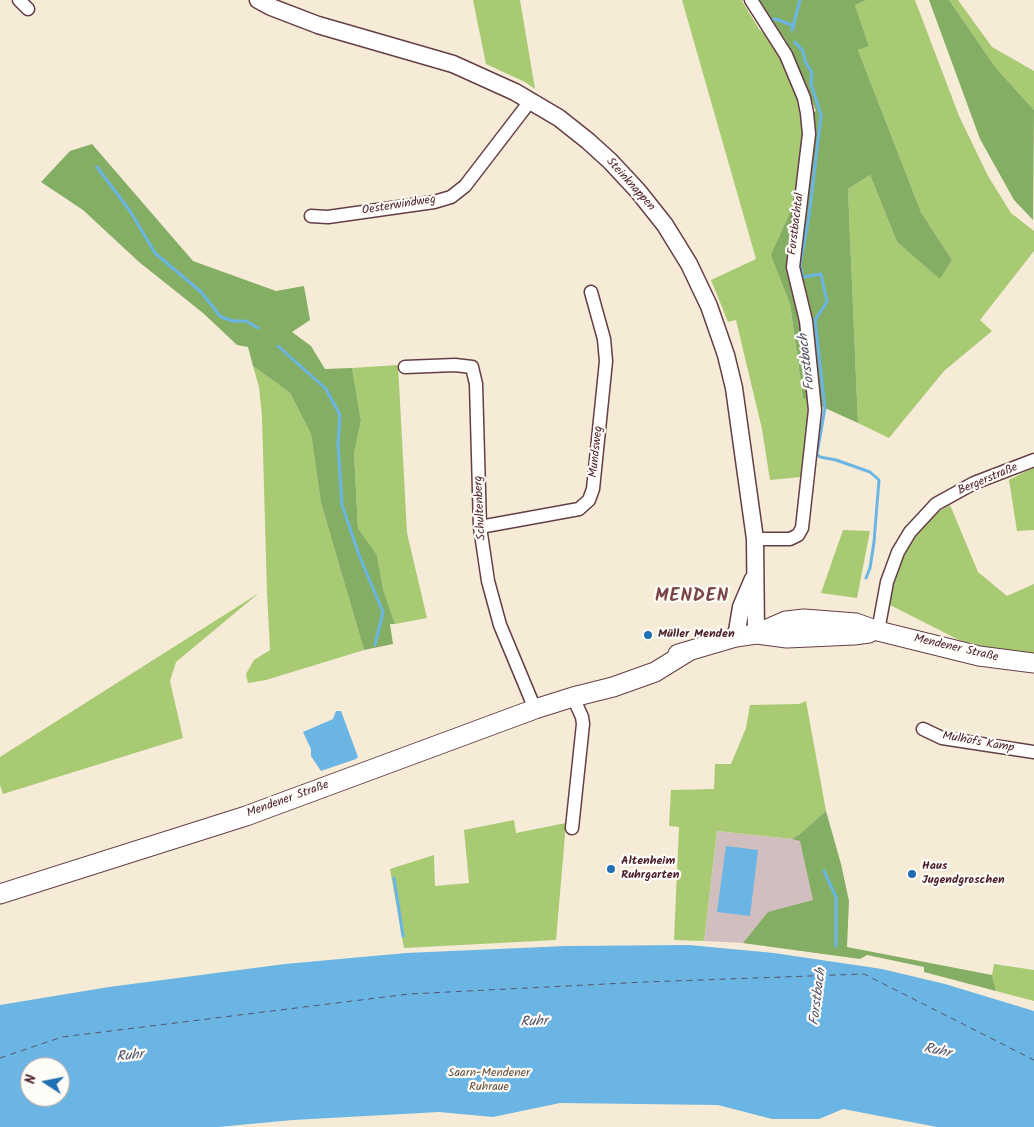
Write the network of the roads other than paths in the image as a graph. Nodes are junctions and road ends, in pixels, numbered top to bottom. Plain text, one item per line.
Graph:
1 (258, 0) edge
2 (751, 0) edge
3 (531, 100) junction
4 (311, 216) dead end
5 (591, 292) dead end
6 (405, 367) dead end
7 (1034, 460) edge
8 (480, 527) junction
9 (755, 538) junction
10 (754, 577) junction
11 (878, 631) junction
12 (756, 634) junction
13 (736, 638) junction
14 (1034, 663) edge
15 (573, 696) junction
16 (535, 709) junction
17 (923, 729) dead end
18 (1034, 752) edge
19 (572, 828) dead end
20 (0, 894) edge

1 - 3 street, Steinknappen
2 - 9 street, Forstbachtal
3 - 4 street, Oesterwindweg
3 - 9 street, Steinknappen
5 - 8 street, Mundsweg
6 - 8 street, Schultenberg
7 - 11 street, Bergerstraße
8 - 16 street, Schultenberg
9 - 10 street, Steinknappen
10 - 12 street, Steinknappen
10 - 13 street, Steinknappen
11 - 12 main road, Mendener Straße
11 - 14 main road, Mendener Straße
12 - 13 main road, Mendener Straße
13 - 15 main road, Mendener Straße
15 - 16 main road, Mendener Straße
15 - 19 street
16 - 20 main road, Mendener Straße
17 - 18 street, Mulhofs Kamp

